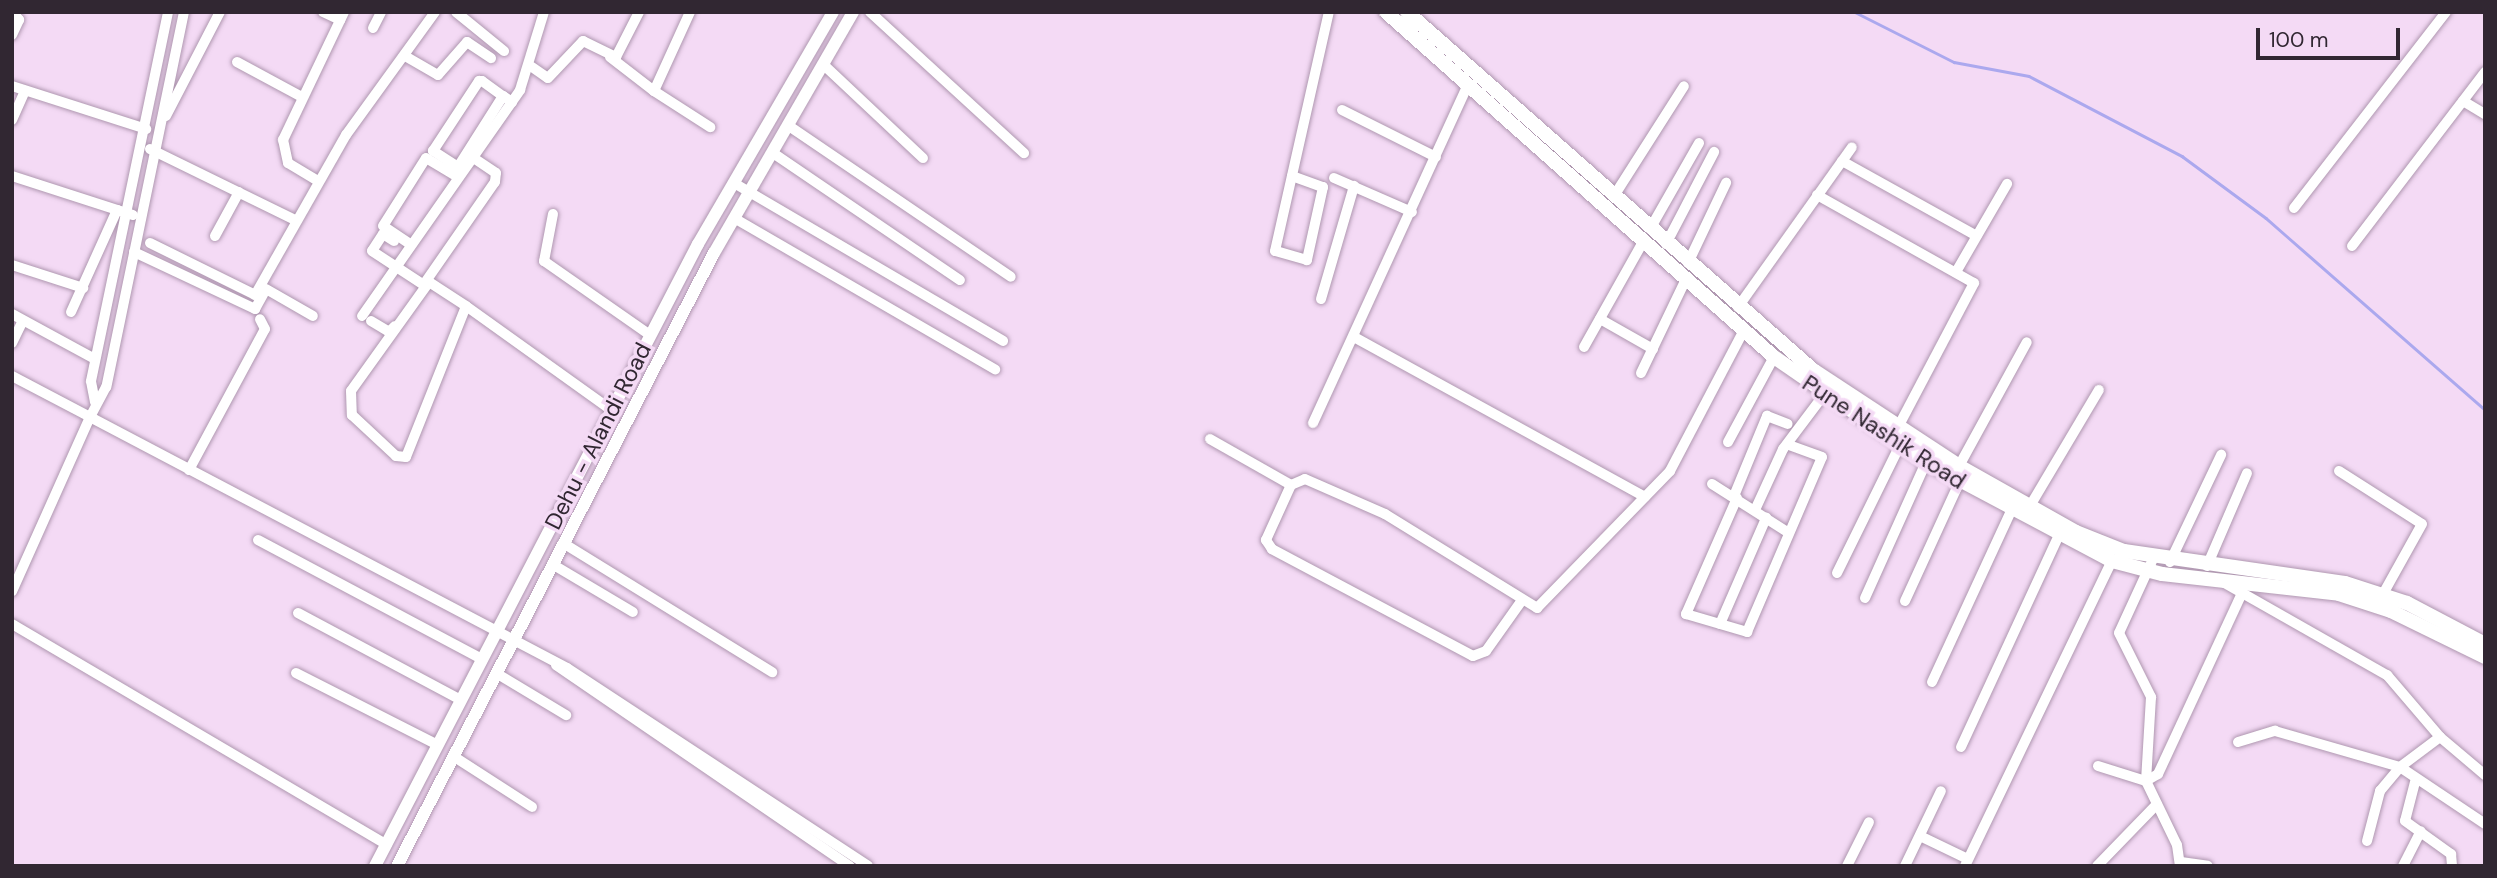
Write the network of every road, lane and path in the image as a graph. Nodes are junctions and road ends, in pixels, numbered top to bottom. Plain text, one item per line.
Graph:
1 (13, 12) edge
2 (168, 12) edge
3 (184, 12) edge
4 (220, 12) edge
5 (323, 12) edge
6 (381, 12) edge
7 (435, 12) edge
8 (456, 12) edge
9 (544, 12) edge
10 (639, 12) edge
11 (690, 12) edge
12 (833, 12) edge
13 (853, 12) edge
14 (870, 12) edge
15 (1329, 12) edge
16 (1386, 12) edge
17 (1407, 12) edge
18 (2446, 12) edge
19 (342, 16) edge
20 (373, 28) dead end
21 (12, 35) edge
22 (504, 51) dead end
23 (405, 56) junction
24 (610, 57) junction
25 (491, 58) dead end
26 (237, 62) dead end
27 (532, 66) junction
28 (826, 67) junction
29 (2485, 72) edge
30 (1468, 84) junction
31 (12, 86) edge
32 (1684, 86) dead end
33 (25, 91) junction
34 (654, 91) junction
35 (302, 97) junction
36 (508, 99) junction
37 (2463, 101) junction
38 (1342, 110) dead end
39 (2485, 114) edge
40 (12, 120) edge
41 (789, 126) junction
42 (709, 127) dead end
43 (142, 128) junction
44 (158, 131) junction
45 (1699, 144) dead end
46 (139, 147) junction
47 (1852, 147) dead end
48 (155, 150) junction
49 (1714, 152) dead end
50 (773, 153) junction
51 (1024, 153) dead end
52 (472, 157) junction
53 (1436, 157) junction
54 (923, 158) dead end
55 (1842, 161) junction
56 (12, 176) edge
57 (1292, 176) junction
58 (457, 177) junction
59 (1334, 178) dead end
60 (318, 181) junction
61 (734, 183) junction
62 (1726, 183) dead end
63 (2007, 184) dead end
64 (1354, 186) junction
65 (749, 191) junction
66 (239, 192) junction
67 (1818, 195) junction
68 (1614, 196) junction
69 (2294, 208) dead end
70 (122, 212) junction
71 (1412, 212) junction
72 (553, 214) dead end
73 (140, 218) junction
74 (734, 218) junction
75 (295, 220) junction
76 (1647, 234) junction
77 (215, 236) dead end
78 (1977, 236) junction
79 (150, 243) dead end
80 (1666, 244) junction
81 (2351, 246) dead end
82 (409, 247) junction
83 (134, 252) junction
84 (1688, 263) junction
85 (12, 265) edge
86 (116, 265) junction
87 (396, 266) junction
88 (131, 268) junction
89 (1956, 272) junction
90 (1011, 277) dead end
91 (1686, 279) junction
92 (960, 280) dead end
93 (424, 285) junction
94 (83, 288) junction
95 (1321, 299) dead end
96 (466, 306) junction
97 (1738, 307) junction
98 (71, 312) dead end
99 (12, 314) edge
100 (313, 316) dead end
101 (260, 318) dead end
102 (1600, 319) junction
103 (23, 320) junction
104 (1744, 330) junction
105 (650, 335) junction
106 (1354, 337) junction
107 (1003, 341) dead end
108 (2027, 342) dead end
109 (12, 343) edge
110 (1584, 347) dead end
111 (1653, 349) junction
112 (1774, 357) junction
113 (95, 359) junction
114 (995, 369) dead end
115 (1641, 373) dead end
116 (12, 376) edge
117 (2099, 390) dead end
118 (1823, 396) junction
119 (95, 402) junction
120 (611, 410) junction
121 (90, 417) junction
122 (1313, 423) dead end
123 (1788, 424) dead end
124 (1897, 429) junction
125 (1210, 439) dead end
126 (1728, 442) dead end
127 (1787, 443) junction
128 (1900, 445) junction
129 (2221, 454) dead end
130 (1926, 462) junction
131 (1959, 466) junction
132 (189, 470) junction
133 (2339, 471) dead end
134 (2247, 473) dead end
135 (1960, 481) junction
136 (1712, 484) dead end
137 (1291, 485) junction
138 (1645, 497) junction
139 (1735, 497) junction
140 (2030, 506) junction
141 (1755, 510) junction
142 (2011, 511) junction
143 (1766, 518) junction
144 (1789, 533) junction
145 (2058, 537) junction
146 (258, 540) dead end
147 (563, 544) junction
148 (2112, 561) junction
149 (2170, 562) junction
150 (552, 564) junction
151 (2151, 566) junction
152 (2207, 566) junction
153 (1837, 573) dead end
154 (2221, 581) junction
155 (12, 591) edge
156 (2242, 593) junction
157 (2383, 594) junction
158 (1865, 598) dead end
159 (1905, 601) dead end
160 (1520, 603) junction
161 (633, 612) dead end
162 (298, 613) dead end
163 (12, 624) edge
164 (1720, 624) junction
165 (495, 635) junction
166 (511, 643) junction
167 (2485, 643) edge
168 (2485, 657) edge
169 (482, 659) junction
170 (772, 672) dead end
171 (296, 673) dead end
172 (496, 673) junction
173 (1932, 682) dead end
174 (460, 700) junction
175 (613, 703) junction
176 (566, 715) dead end
177 (2440, 737) junction
178 (2238, 742) dead end
179 (438, 745) junction
180 (1961, 747) dead end
181 (453, 756) junction
182 (2098, 766) dead end
183 (2400, 767) junction
184 (2485, 775) edge
185 (2146, 781) junction
186 (2415, 782) junction
187 (1941, 791) dead end
188 (2157, 804) junction
189 (532, 807) dead end
190 (1869, 822) dead end
191 (2485, 824) edge
192 (2421, 831) junction
193 (1920, 836) junction
194 (2367, 841) dead end
195 (387, 845) junction
196 (1966, 862) edge
197 (2180, 864) edge
198 (375, 866) edge
199 (397, 866) edge
200 (850, 866) edge
201 (868, 866) edge
202 (1847, 866) edge
203 (1905, 866) edge
204 (2098, 866) edge
205 (2208, 866) edge
206 (2403, 866) edge
207 (2452, 866) edge

1 - 21 street
2 - 43 street
3 - 44 street
4 - 44 street
5 - 19 street
6 - 20 street
7 - 23 street
8 - 22 street
9 - 27 street
10 - 24 street
11 - 34 street
12 - 61 main road, Dehu - Alandi Road
13 - 28 main road, Dehu - Alandi Road
14 - 51 street
15 - 57 street
16 - 30 highway, Pune Nashik Road
17 - 68 highway, Pune Nashik Road
18 - 69 street
19 - 35 street
23 - 25 street
23 - 60 street
24 - 27 street
24 - 34 street
26 - 35 street
27 - 36 street
28 - 41 main road, Dehu - Alandi Road
28 - 54 street
29 - 37 street
30 - 53 street
30 - 76 highway, Pune Nashik Road
31 - 33 street
32 - 68 street
33 - 40 street
33 - 43 street
34 - 42 street
35 - 60 street
36 - 36 street
36 - 52 street
37 - 39 street
37 - 81 street
38 - 53 street
41 - 50 main road, Dehu - Alandi Road
41 - 90 street
43 - 44 street
43 - 46 street
44 - 48 street
45 - 76 street
46 - 48 street
46 - 70 street
47 - 55 street
48 - 66 street
48 - 73 street
49 - 80 street
50 - 65 main road, Dehu - Alandi Road
50 - 92 street
52 - 58 street
52 - 93 street
53 - 71 street
55 - 67 street
55 - 78 street
56 - 70 street
57 - 57 street
58 - 82 street
58 - 82 street
59 - 64 street
60 - 75 street
61 - 65 street
61 - 105 main road, Dehu - Alandi Road
62 - 84 street
63 - 78 street
64 - 71 street
64 - 95 street
65 - 74 main road, Dehu - Alandi Road
65 - 107 street
66 - 75 street
66 - 77 street
67 - 89 street
67 - 97 street
68 - 76 highway, Pune Nashik Road
70 - 73 street
70 - 86 street
70 - 94 street
71 - 106 street
72 - 105 street
73 - 83 street
74 - 114 street
74 - 147 main road, Dehu - Alandi Road
75 - 79 street
76 - 80 highway, Pune Nashik Road
76 - 91 highway, Pune Nashik Road
76 - 102 street
78 - 89 street
80 - 84 highway, Pune Nashik Road
82 - 87 street
82 - 87 street
83 - 88 street
83 - 100 street
84 - 97 highway, Pune Nashik Road
85 - 94 street
86 - 88 street
86 - 113 street
87 - 93 street
87 - 93 street
88 - 119 street
89 - 124 street
91 - 104 highway, Pune Nashik Road
91 - 111 street
94 - 98 street
96 - 96 street
96 - 120 street
97 - 124 highway, Pune Nashik Road
99 - 103 street
101 - 132 street
102 - 110 street
102 - 111 street
103 - 109 street
103 - 113 street
104 - 112 highway, Pune Nashik Road
104 - 138 street
105 - 120 main road, Dehu - Alandi Road
106 - 122 street
106 - 138 street
108 - 131 street
111 - 115 street
112 - 118 highway, Pune Nashik Road
112 - 126 street
113 - 119 street
116 - 121 street
117 - 140 street
118 - 127 street
118 - 128 highway, Pune Nashik Road
119 - 121 street
120 - 165 main road, Dehu - Alandi Road
121 - 132 street
121 - 155 street
123 - 139 street
124 - 131 highway, Pune Nashik Road
125 - 137 street
127 - 141 street
127 - 144 street
128 - 130 highway, Pune Nashik Road
128 - 153 street
129 - 149 street
130 - 135 highway, Pune Nashik Road
130 - 158 street
131 - 140 highway, Pune Nashik Road
132 - 165 street
133 - 157 street
134 - 152 street
135 - 142 highway, Pune Nashik Road
135 - 159 street
136 - 139 street
137 - 160 street
137 - 160 street
138 - 160 street
139 - 141 street
139 - 164 street
140 - 151 highway, Pune Nashik Road
141 - 143 street
142 - 145 highway, Pune Nashik Road
142 - 173 street
143 - 144 street
143 - 164 street
144 - 164 street
145 - 148 highway, Pune Nashik Road
145 - 180 street
146 - 169 street
147 - 150 main road, Dehu - Alandi Road
147 - 170 street
148 - 151 highway, Pune Nashik Road
148 - 196 street
149 - 151 highway, Pune Nashik Road
149 - 152 highway, Pune Nashik Road
150 - 161 street
150 - 166 main road, Dehu - Alandi Road
151 - 154 highway, Pune Nashik Road
151 - 185 street
152 - 157 highway, Pune Nashik Road
154 - 156 street
154 - 168 highway, Pune Nashik Road
156 - 177 street
156 - 185 street
157 - 167 highway, Pune Nashik Road
162 - 174 street
163 - 195 street
165 - 166 street
165 - 169 main road, Dehu - Alandi Road
166 - 172 main road, Dehu - Alandi Road
166 - 175 street
169 - 174 main road, Dehu - Alandi Road
171 - 179 street
172 - 176 street
172 - 181 main road, Dehu - Alandi Road
174 - 179 main road, Dehu - Alandi Road
175 - 200 street
175 - 201 street
177 - 183 street
177 - 184 street
178 - 183 street
179 - 195 main road, Dehu - Alandi Road
181 - 189 street
181 - 199 main road, Dehu - Alandi Road
182 - 185 street
183 - 186 street
183 - 194 street
185 - 188 street
186 - 191 street
186 - 192 street
187 - 193 street
188 - 197 street
188 - 204 street
190 - 202 street
192 - 206 street
192 - 207 street
193 - 196 street
193 - 203 street
195 - 198 main road, Dehu - Alandi Road
197 - 205 street

